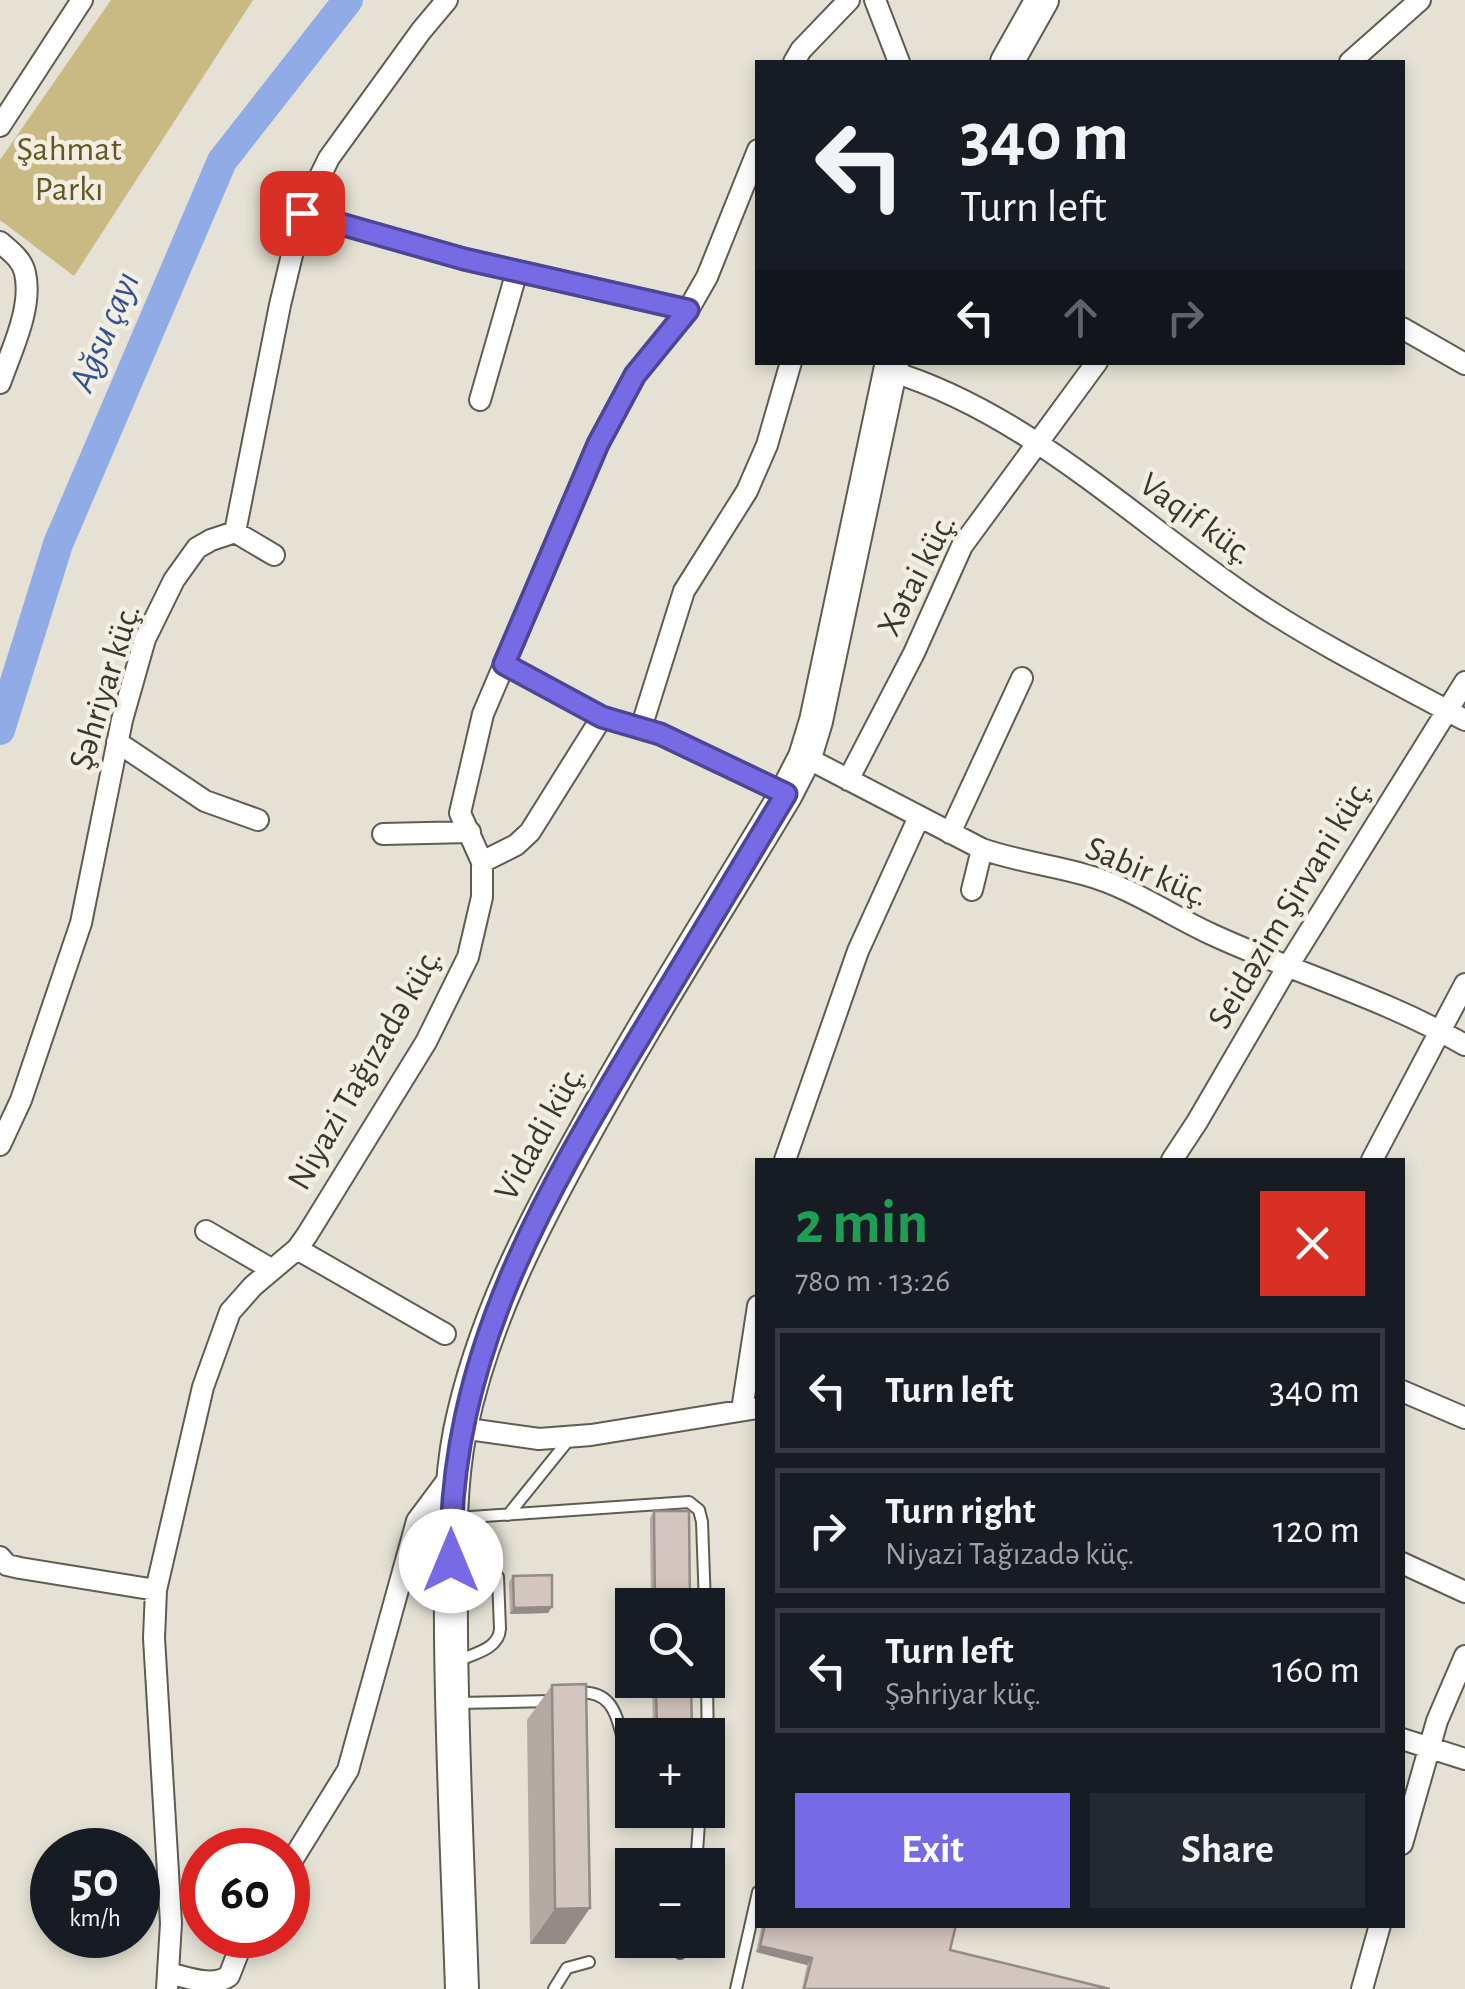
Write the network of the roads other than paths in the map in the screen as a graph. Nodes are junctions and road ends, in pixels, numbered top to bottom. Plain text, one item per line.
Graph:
1 (82, 0) edge
2 (447, 0) edge
3 (848, 0) edge
4 (874, 0) edge
5 (1042, 0) edge
6 (1420, 0) edge
7 (795, 60) edge
8 (898, 60) edge
9 (1007, 60) edge
10 (1352, 60) edge
11 (0, 126) edge
12 (755, 157) edge
13 (302, 213) junction
14 (0, 242) edge
15 (517, 271) junction
16 (688, 310) junction
17 (1405, 330) edge
18 (1463, 359) edge
19 (791, 365) edge
20 (1095, 365) edge
21 (891, 367) edge
22 (0, 383) edge
23 (480, 400) dead end
24 (1037, 444) junction
25 (236, 532) junction
26 (274, 555) dead end
27 (504, 664) junction
28 (1022, 678) dead end
29 (1465, 682) edge
30 (1456, 715) edge
31 (602, 717) junction
32 (641, 728) junction
33 (118, 742) junction
34 (805, 757) junction
35 (848, 780) junction
36 (786, 794) junction
37 (919, 817) junction
38 (258, 820) dead end
39 (470, 832) junction
40 (950, 833) junction
41 (383, 834) dead end
42 (982, 849) junction
43 (482, 862) junction
44 (972, 890) dead end
45 (1288, 966) junction
46 (1465, 984) edge
47 (1440, 1031) junction
48 (1465, 1045) edge
49 (0, 1145) edge
50 (787, 1158) edge
51 (1173, 1158) edge
52 (1373, 1158) edge
53 (206, 1231) dead end
54 (297, 1248) junction
55 (272, 1269) junction
56 (446, 1334) dead end
57 (755, 1345) edge
58 (1405, 1393) edge
59 (750, 1409) edge
60 (1465, 1418) edge
61 (461, 1428) junction
62 (572, 1436) junction
63 (453, 1473) junction
64 (508, 1514) junction
65 (450, 1518) junction
66 (0, 1557) edge
67 (451, 1561) junction
68 (1405, 1564) edge
69 (704, 1588) edge
70 (156, 1590) junction
71 (1465, 1592) edge
72 (1465, 1656) edge
73 (452, 1663) junction
74 (452, 1704) junction
75 (616, 1718) edge
76 (1405, 1740) edge
77 (1429, 1748) junction
78 (1465, 1759) edge
79 (310, 1831) edge
80 (1405, 1833) edge
81 (755, 1905) edge
82 (1379, 1928) edge
83 (236, 1958) edge
84 (588, 1962) dead end
85 (167, 1981) edge
86 (462, 1989) edge
87 (554, 1989) edge
88 (736, 1989) edge
89 (1362, 1989) edge

1 - 11 street
2 - 13 street
3 - 7 street
4 - 8 street
5 - 9 main road
6 - 10 street
12 - 16 street, Niyazi Tağızadə küç.
13 - 15 street
13 - 25 street
14 - 22 street
15 - 16 street
15 - 23 street
16 - 27 street, Niyazi Tağızadə küç.
17 - 18 street
19 - 32 street
20 - 24 street, Xətai küç.
21 - 24 street, Vaqif küç.
21 - 34 main road, Vidadi küç.
24 - 30 street, Vaqif küç.
24 - 35 street, Xətai küç.
25 - 26 street
25 - 33 street, Şəhriyar küç.
27 - 31 street
27 - 39 street, Niyazi Tağızadə küç.
28 - 40 street
29 - 30 street, Seidəzim Şirvani küç.
30 - 45 street, Seidəzim Şirvani küç.
31 - 32 street
31 - 43 street
32 - 36 street
33 - 38 street
33 - 49 street, Şəhriyar küç.
34 - 35 street, Sabir küç.
34 - 36 main road, Vidadi küç.
35 - 37 street, Sabir küç.
36 - 61 main road, Vidadi küç.
37 - 40 street, Sabir küç.
37 - 50 street
39 - 41 street
39 - 43 street, Niyazi Tağızadə küç.
40 - 42 street, Sabir küç.
42 - 44 street
42 - 45 street, Sabir küç.
43 - 54 street, Niyazi Tağızadə küç.
45 - 47 street, Sabir küç.
45 - 51 street, Seidəzim Şirvani küç.
46 - 47 street
47 - 48 street, Sabir küç.
47 - 52 street
53 - 55 street
54 - 55 street, Niyazi Tağızadə küç.
54 - 56 street
55 - 70 street, Niyazi Tağızadə küç.
57 - 59 street
58 - 60 street
59 - 62 street
61 - 62 street
61 - 63 main road, Vidadi küç.
62 - 64 lane
63 - 65 main road, Vidadi küç.
63 - 79 street
64 - 65 lane
64 - 69 lane
65 - 67 main road, Vidadi küç.
66 - 70 street
67 - 73 main road, Vidadi küç.
67 - 73 lane
68 - 71 street
70 - 85 street, Niyazi Tağızadə küç.
72 - 77 street
73 - 74 main road, Vidadi küç.
74 - 75 lane
74 - 86 main road, Vidadi küç.
76 - 77 street
77 - 78 street
77 - 80 street
81 - 88 lane
82 - 89 street
83 - 85 street
84 - 87 lane

